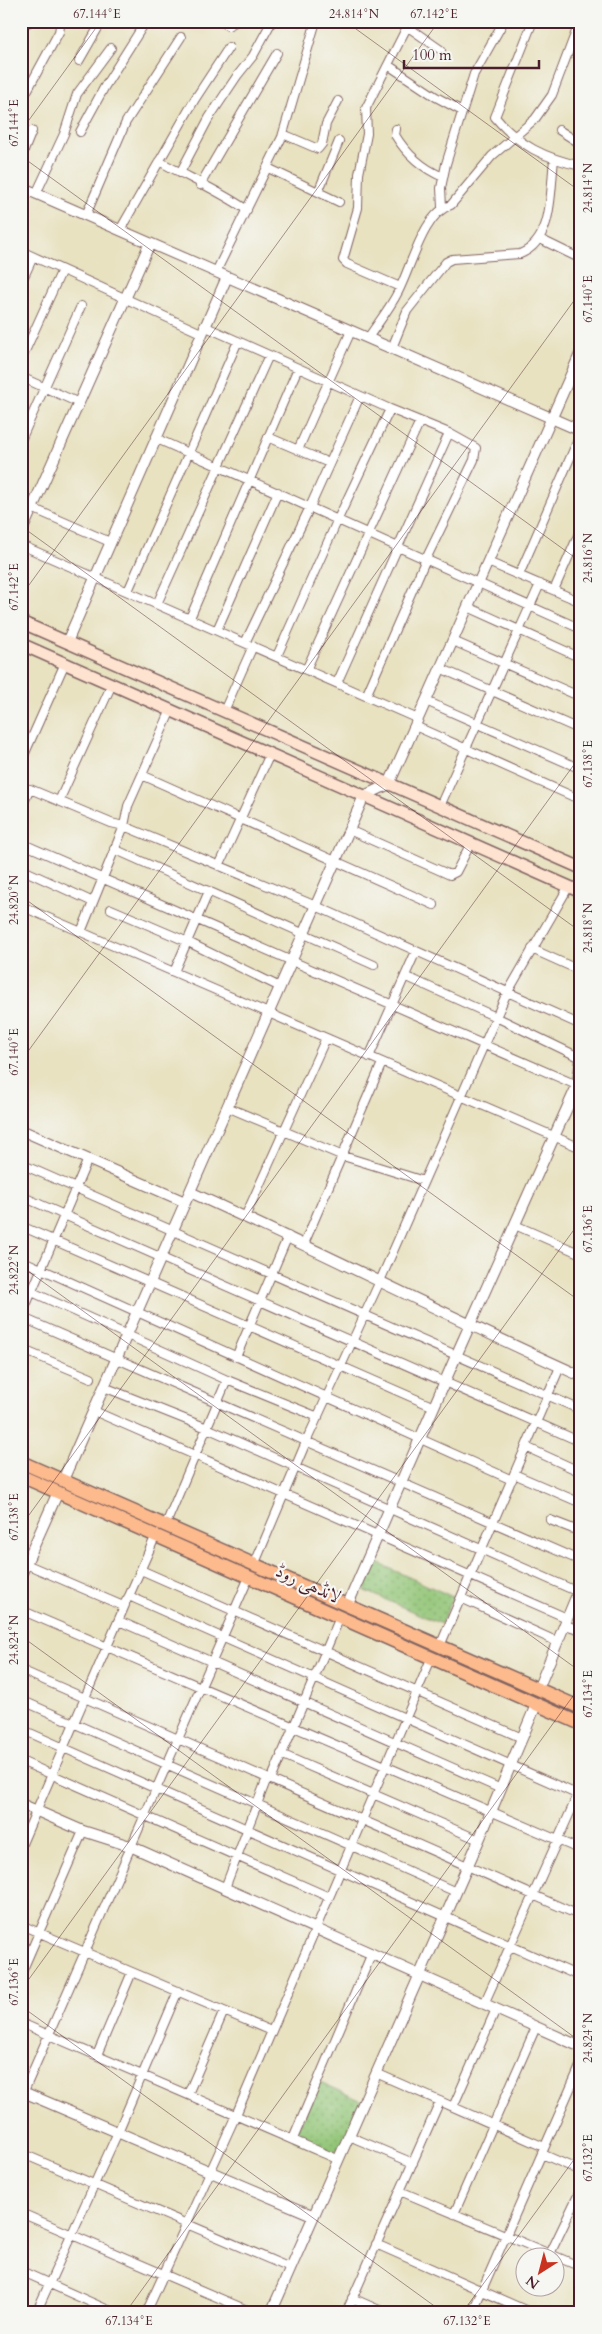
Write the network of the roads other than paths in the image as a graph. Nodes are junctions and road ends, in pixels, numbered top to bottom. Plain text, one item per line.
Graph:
1 (31, 21) edge
2 (61, 21) edge
3 (102, 21) edge
4 (146, 21) edge
5 (222, 21) edge
6 (237, 21) edge
7 (272, 21) edge
8 (316, 21) edge
9 (533, 21) edge
10 (580, 21) edge
11 (503, 22) edge
12 (409, 24) edge
13 (21, 26) edge
14 (181, 38) dead end
15 (229, 47) dead end
16 (111, 48) dead end
17 (441, 50) dead end
18 (276, 53) dead end
19 (79, 61) dead end
20 (388, 66) junction
21 (338, 101) dead end
22 (21, 102) edge
23 (462, 111) junction
24 (396, 129) dead end
25 (559, 130) dead end
26 (32, 131) dead end
27 (80, 132) dead end
28 (283, 134) junction
29 (516, 137) junction
30 (339, 141) dead end
31 (581, 144) edge
32 (21, 158) edge
33 (554, 160) junction
34 (160, 161) junction
35 (581, 166) edge
36 (268, 168) junction
37 (180, 173) junction
38 (443, 176) junction
39 (200, 185) junction
40 (21, 187) edge
41 (319, 190) junction
42 (36, 194) junction
43 (339, 202) dead end
44 (442, 207) junction
45 (247, 210) junction
46 (86, 215) junction
47 (120, 230) junction
48 (540, 239) junction
49 (150, 243) junction
50 (21, 251) edge
51 (33, 256) junction
52 (581, 259) edge
53 (62, 270) junction
54 (216, 272) junction
55 (227, 276) junction
56 (21, 283) edge
57 (400, 287) junction
58 (124, 298) junction
59 (81, 306) dead end
60 (203, 329) junction
61 (351, 331) junction
62 (368, 338) junction
63 (238, 341) junction
64 (392, 348) junction
65 (581, 352) edge
66 (269, 356) junction
67 (21, 360) edge
68 (298, 368) junction
69 (21, 377) edge
70 (327, 381) junction
71 (44, 388) junction
72 (360, 396) junction
73 (78, 403) junction
74 (390, 409) junction
75 (551, 418) junction
76 (420, 421) junction
77 (581, 432) edge
78 (449, 433) junction
79 (268, 437) junction
80 (155, 438) junction
81 (21, 440) edge
82 (298, 450) junction
83 (187, 454) junction
84 (329, 463) junction
85 (218, 467) junction
86 (248, 480) junction
87 (278, 492) junction
88 (310, 507) junction
89 (32, 508) junction
90 (338, 519) junction
91 (581, 529) edge
92 (21, 533) edge
93 (369, 533) junction
94 (110, 542) junction
95 (21, 545) edge
96 (399, 547) junction
97 (426, 559) junction
98 (488, 562) junction
99 (519, 575) junction
100 (95, 577) junction
101 (479, 582) junction
102 (540, 584) junction
103 (554, 590) junction
104 (128, 592) junction
105 (581, 602) edge
106 (157, 604) junction
107 (468, 607) junction
108 (530, 607) junction
109 (190, 618) junction
110 (21, 622) edge
111 (581, 629) edge
112 (217, 630) junction
113 (519, 631) junction
114 (453, 641) junction
115 (67, 642) junction
116 (245, 643) junction
117 (21, 644) edge
118 (253, 646) junction
119 (276, 656) junction
120 (581, 658) edge
121 (65, 663) junction
122 (504, 664) junction
123 (440, 668) junction
124 (306, 670) junction
125 (337, 683) junction
126 (112, 684) junction
127 (492, 691) junction
128 (366, 696) junction
129 (581, 698) edge
130 (426, 701) junction
131 (171, 710) junction
132 (224, 712) junction
133 (417, 722) junction
134 (477, 723) junction
135 (581, 730) edge
136 (466, 749) junction
137 (270, 754) junction
138 (21, 762) edge
139 (581, 769) edge
140 (142, 775) junction
141 (389, 784) junction
142 (364, 796) junction
143 (581, 800) edge
144 (59, 801) junction
145 (22, 806) edge
146 (440, 806) junction
147 (241, 820) junction
148 (124, 826) junction
149 (349, 830) junction
150 (21, 843) edge
151 (471, 843) junction
152 (114, 850) junction
153 (335, 861) junction
154 (220, 866) junction
155 (581, 868) edge
156 (21, 869) edge
157 (102, 878) junction
158 (569, 886) junction
159 (209, 891) junction
160 (581, 892) edge
161 (93, 902) junction
162 (434, 905) dead end
163 (21, 906) edge
164 (316, 906) junction
165 (111, 909) dead end
166 (197, 920) junction
167 (81, 932) junction
168 (304, 934) junction
169 (188, 942) junction
170 (532, 949) junction
171 (416, 951) junction
172 (292, 961) junction
173 (374, 965) dead end
174 (581, 971) edge
175 (174, 972) junction
176 (405, 976) junction
177 (280, 986) junction
178 (508, 992) junction
179 (392, 1005) junction
180 (268, 1014) junction
181 (496, 1017) junction
182 (581, 1025) edge
183 (326, 1038) junction
184 (484, 1045) junction
185 (369, 1057) junction
186 (581, 1059) edge
187 (382, 1063) junction
188 (579, 1086) edge
189 (461, 1097) junction
190 (227, 1106) junction
191 (21, 1130) edge
192 (284, 1130) junction
193 (554, 1138) junction
194 (581, 1148) edge
195 (342, 1156) junction
196 (88, 1159) junction
197 (21, 1164) edge
198 (424, 1181) junction
199 (76, 1189) junction
200 (190, 1192) junction
201 (21, 1196) edge
202 (185, 1202) junction
203 (64, 1215) junction
204 (245, 1217) junction
205 (515, 1225) junction
206 (21, 1226) edge
207 (173, 1231) junction
208 (288, 1236) junction
209 (54, 1240) junction
210 (304, 1244) junction
211 (581, 1254) edge
212 (161, 1258) junction
213 (21, 1260) edge
214 (41, 1269) junction
215 (272, 1274) junction
216 (380, 1281) junction
217 (150, 1282) junction
218 (21, 1287) edge
219 (32, 1292) junction
220 (260, 1301) junction
221 (137, 1312) junction
222 (365, 1314) junction
223 (21, 1317) edge
224 (470, 1325) junction
225 (249, 1326) junction
226 (127, 1335) junction
227 (352, 1342) junction
228 (21, 1348) edge
229 (456, 1356) junction
230 (236, 1357) junction
231 (117, 1359) junction
232 (341, 1366) junction
233 (560, 1367) junction
234 (581, 1376) edge
235 (91, 1378) dead end
236 (227, 1380) junction
237 (445, 1383) junction
238 (104, 1386) junction
239 (548, 1395) junction
240 (326, 1397) junction
241 (218, 1403) junction
242 (434, 1407) junction
243 (581, 1410) edge
244 (94, 1411) junction
245 (318, 1417) junction
246 (536, 1423) junction
247 (207, 1428) junction
248 (420, 1439) junction
249 (306, 1442) junction
250 (581, 1442) edge
251 (526, 1447) junction
252 (195, 1456) junction
253 (21, 1462) edge
254 (295, 1468) junction
255 (581, 1472) edge
256 (21, 1476) edge
257 (513, 1477) junction
258 (63, 1480) junction
259 (401, 1483) junction
260 (58, 1492) junction
261 (284, 1495) junction
262 (581, 1503) edge
263 (389, 1510) junction
264 (550, 1520) dead end
265 (493, 1523) junction
266 (166, 1524) junction
267 (581, 1532) edge
268 (156, 1536) junction
269 (378, 1536) junction
270 (482, 1550) junction
271 (26, 1558) edge
272 (581, 1561) edge
273 (255, 1564) junction
274 (141, 1570) junction
275 (21, 1576) edge
276 (471, 1576) junction
277 (249, 1577) junction
278 (580, 1589) edge
279 (129, 1596) junction
280 (461, 1598) junction
281 (348, 1604) junction
282 (125, 1605) junction
283 (21, 1610) edge
284 (234, 1611) junction
285 (340, 1617) junction
286 (119, 1621) junction
287 (566, 1622) junction
288 (581, 1630) edge
289 (222, 1637) junction
290 (558, 1642) junction
291 (440, 1646) junction
292 (107, 1648) junction
293 (325, 1651) junction
294 (432, 1659) junction
295 (211, 1662) junction
296 (21, 1670) edge
297 (314, 1678) junction
298 (200, 1688) junction
299 (538, 1690) junction
300 (418, 1691) junction
301 (86, 1698) junction
302 (21, 1700) edge
303 (304, 1701) junction
304 (536, 1705) junction
305 (581, 1708) edge
306 (406, 1718) junction
307 (75, 1724) junction
308 (581, 1724) edge
309 (293, 1728) junction
310 (21, 1729) edge
311 (522, 1738) junction
312 (178, 1739) junction
313 (396, 1742) junction
314 (64, 1748) junction
315 (282, 1754) junction
316 (21, 1761) edge
317 (166, 1764) junction
318 (511, 1765) junction
319 (385, 1767) junction
320 (52, 1775) junction
321 (269, 1779) junction
322 (156, 1788) junction
323 (501, 1789) junction
324 (580, 1793) edge
325 (374, 1794) junction
326 (21, 1804) edge
327 (258, 1804) junction
328 (37, 1810) junction
329 (491, 1813) junction
330 (144, 1815) junction
331 (363, 1820) junction
332 (248, 1829) junction
333 (83, 1831) junction
334 (479, 1840) junction
335 (558, 1840) junction
336 (21, 1846) edge
337 (130, 1846) junction
338 (352, 1846) junction
339 (581, 1850) edge
340 (238, 1856) junction
341 (468, 1866) junction
342 (341, 1871) junction
343 (225, 1888) junction
344 (456, 1892) junction
345 (533, 1895) junction
346 (329, 1898) junction
347 (581, 1916) edge
348 (445, 1917) junction
349 (21, 1924) edge
350 (315, 1928) junction
351 (39, 1932) junction
352 (510, 1946) junction
353 (85, 1952) junction
354 (372, 1953) junction
355 (132, 1972) junction
356 (21, 1974) edge
357 (420, 1975) junction
358 (581, 1977) edge
359 (178, 1991) junction
360 (484, 2004) junction
361 (496, 2009) junction
362 (224, 2011) junction
363 (21, 2023) edge
364 (536, 2027) junction
365 (271, 2031) junction
366 (49, 2035) junction
367 (581, 2047) edge
368 (97, 2055) junction
369 (581, 2064) edge
370 (376, 2073) junction
371 (142, 2074) junction
372 (22, 2093) edge
373 (188, 2094) junction
374 (440, 2101) junction
375 (452, 2107) junction
376 (236, 2115) junction
377 (493, 2124) junction
378 (118, 2132) junction
379 (349, 2136) junction
380 (293, 2139) junction
381 (543, 2150) junction
382 (21, 2153) edge
383 (337, 2159) junction
384 (413, 2163) junction
385 (581, 2171) edge
386 (210, 2172) junction
387 (94, 2185) junction
388 (581, 2189) edge
389 (400, 2191) junction
390 (21, 2213) edge
391 (454, 2214) junction
392 (312, 2215) junction
393 (187, 2224) junction
394 (72, 2234) junction
395 (506, 2235) junction
396 (376, 2244) junction
397 (531, 2246) edge
398 (554, 2246) edge
399 (564, 2260) edge
400 (581, 2267) edge
401 (290, 2268) junction
402 (21, 2271) edge
403 (164, 2274) junction
404 (50, 2284) junction
405 (482, 2290) junction
406 (352, 2298) junction
407 (36, 2313) edge
408 (115, 2313) edge
409 (146, 2313) edge
410 (254, 2313) edge
411 (271, 2313) edge
412 (346, 2313) edge
413 (386, 2313) edge
414 (472, 2313) edge
415 (532, 2313) edge

1 - 13 street
2 - 22 street
3 - 19 street
4 - 27 street
5 - 6 street
7 - 37 street
8 - 28 street
9 - 29 street
10 - 29 street
11 - 23 street
12 - 17 street
12 - 20 street
14 - 46 street
15 - 34 street
16 - 42 street
18 - 39 street
20 - 23 street
20 - 57 street
21 - 28 street
23 - 38 street
24 - 38 street
25 - 31 street
26 - 32 street
28 - 36 street
29 - 33 street
29 - 44 street
30 - 41 street
33 - 35 street
33 - 48 street
34 - 37 street
34 - 47 street
36 - 41 street
36 - 45 street
37 - 39 street
38 - 44 street
39 - 45 street
40 - 42 street
41 - 43 street
42 - 46 street
44 - 57 street
45 - 54 street
46 - 47 street
47 - 49 street
48 - 52 street
48 - 64 street
49 - 54 street
49 - 58 street
50 - 51 street
51 - 53 street
51 - 56 street
53 - 58 street
53 - 67 street
54 - 55 street
55 - 60 street
55 - 61 street
57 - 62 street
58 - 60 street
58 - 73 street
59 - 71 street
60 - 63 street
60 - 80 street
61 - 62 street
61 - 70 street
62 - 64 street
63 - 66 street
63 - 83 street
64 - 75 street
65 - 75 street
66 - 68 street
66 - 85 street
68 - 70 street
68 - 79 street
69 - 71 street
70 - 72 street
70 - 82 street
71 - 73 street
71 - 81 street
72 - 74 street
72 - 84 street
73 - 89 street
74 - 76 street
74 - 90 street
75 - 77 street
75 - 98 street
76 - 78 street
76 - 93 street
77 - 99 street
78 - 96 street
78 - 97 street
79 - 82 street
79 - 86 street
80 - 83 street
80 - 94 street
82 - 84 street
83 - 85 street
83 - 104 street
84 - 88 street
85 - 86 street
85 - 106 street
86 - 87 street
86 - 109 street
87 - 88 street
87 - 112 street
88 - 90 street
88 - 116 street
89 - 92 street
89 - 94 street
90 - 93 street
90 - 119 street
91 - 103 street
93 - 96 street
93 - 124 street
94 - 100 street
95 - 100 street
96 - 97 street
96 - 125 street
97 - 101 street
97 - 128 street
98 - 99 street
98 - 101 street
99 - 102 street
100 - 104 street
100 - 115 street
101 - 107 street
101 - 108 street
102 - 103 street
102 - 108 street
103 - 105 street
104 - 106 street
106 - 109 street
107 - 113 street
107 - 114 street
108 - 111 street
108 - 113 street
109 - 112 street
110 - 115 main road
112 - 116 street
113 - 120 street
113 - 122 street
114 - 122 street
114 - 123 street
115 - 132 main road
116 - 118 street
117 - 121 main road
118 - 119 street
118 - 132 street
119 - 124 street
121 - 126 main road
121 - 138 street
122 - 127 street
122 - 129 street
123 - 127 street
123 - 130 street
124 - 125 street
125 - 128 street
126 - 131 main road
126 - 144 street
127 - 134 street
127 - 135 street
128 - 133 street
130 - 133 street
130 - 134 street
131 - 137 main road
131 - 140 street
132 - 141 main road
133 - 136 street
133 - 141 street
134 - 136 street
134 - 139 street
136 - 143 street
136 - 146 street
137 - 142 main road
137 - 147 street
140 - 147 street
140 - 148 street
141 - 142 street
141 - 146 main road
142 - 149 street
142 - 151 main road
144 - 145 street
144 - 148 street
146 - 155 main road
147 - 153 street
147 - 154 street
148 - 152 street
148 - 154 street
149 - 151 street
149 - 153 street
150 - 157 street
151 - 158 main road
152 - 157 street
152 - 159 street
153 - 162 street
153 - 164 street
154 - 164 street
156 - 161 street
157 - 161 street
157 - 166 street
158 - 160 main road
158 - 170 street
159 - 166 street
159 - 168 street
161 - 167 street
163 - 167 street
164 - 168 street
164 - 171 street
165 - 169 street
166 - 169 street
166 - 172 street
167 - 175 street
168 - 172 street
168 - 173 street
169 - 175 street
169 - 177 street
170 - 174 street
170 - 178 street
171 - 176 street
171 - 178 street
172 - 177 street
172 - 179 street
175 - 180 street
176 - 179 street
176 - 181 street
177 - 180 street
178 - 181 street
178 - 182 street
179 - 184 street
179 - 185 street
180 - 183 street
180 - 190 street
181 - 184 street
181 - 186 street
183 - 185 street
183 - 192 street
184 - 188 street
184 - 189 street
185 - 187 street
186 - 188 street
187 - 189 street
187 - 195 street
188 - 193 street
189 - 193 street
189 - 198 street
190 - 192 street
190 - 200 street
191 - 196 street
192 - 195 street
192 - 204 street
193 - 194 street
193 - 205 street
195 - 198 street
195 - 210 street
196 - 199 street
196 - 202 street
197 - 199 street
198 - 216 street
199 - 203 street
199 - 207 street
200 - 202 street
200 - 204 street
201 - 203 street
202 - 207 street
203 - 209 street
203 - 212 street
204 - 208 street
205 - 211 street
205 - 224 street
206 - 209 street
207 - 212 street
207 - 215 street
208 - 210 street
208 - 215 street
209 - 214 street
209 - 217 street
210 - 216 street
212 - 217 street
212 - 220 street
213 - 214 street
214 - 219 street
214 - 221 street
215 - 220 street
215 - 222 street
216 - 222 street
216 - 224 street
217 - 221 street
217 - 225 street
218 - 219 street
219 - 223 street
219 - 226 street
220 - 225 street
220 - 227 street
221 - 226 street
221 - 230 street
222 - 227 street
222 - 229 street
223 - 231 street
224 - 229 street
224 - 233 street
225 - 230 street
225 - 232 street
226 - 231 street
226 - 236 street
227 - 232 street
227 - 237 street
228 - 235 street
229 - 237 street
229 - 239 street
230 - 240 street
231 - 238 street
231 - 241 street
232 - 240 street
232 - 242 street
233 - 234 street
233 - 239 street
236 - 241 street
236 - 245 street
237 - 242 street
237 - 246 street
238 - 244 street
238 - 247 street
239 - 243 street
239 - 246 street
240 - 245 street
240 - 248 street
241 - 247 street
241 - 249 street
242 - 248 street
244 - 252 street
244 - 258 street
245 - 249 street
246 - 250 street
246 - 251 street
247 - 252 street
247 - 254 street
248 - 257 street
248 - 259 street
249 - 254 street
249 - 259 street
251 - 255 street
251 - 257 street
252 - 261 street
252 - 266 street
253 - 258 main road, لانڈھی روڈ
254 - 261 street
254 - 263 street
256 - 260 main road, لانڈھی روڈ
257 - 262 street
257 - 265 street
258 - 266 main road, لانڈھی روڈ
259 - 263 street
259 - 265 street
260 - 268 main road, لانڈھی روڈ
260 - 271 street
261 - 269 street
261 - 273 street
263 - 269 street
263 - 270 street
264 - 267 street
265 - 270 street
265 - 272 street
266 - 273 main road, لانڈھی روڈ
268 - 274 street
268 - 277 main road, لانڈھی روڈ
269 - 276 street
269 - 281 street
270 - 276 street
270 - 278 street
271 - 275 street
271 - 282 street
273 - 281 main road, لانڈھی روڈ
274 - 279 street
274 - 284 street
276 - 280 street
276 - 287 street
277 - 284 street
277 - 285 main road, لانڈھی روڈ
278 - 287 street
279 - 282 street
279 - 289 street
280 - 290 street
280 - 291 street
281 - 291 main road, لانڈھی روڈ
282 - 286 street
283 - 292 street
284 - 289 street
284 - 293 street
285 - 293 street
285 - 294 main road, لانڈھی روڈ
286 - 292 street
286 - 295 street
287 - 288 street
287 - 290 street
289 - 295 street
289 - 297 street
290 - 299 street
291 - 299 main road, لانڈھی روڈ
292 - 298 street
292 - 301 street
293 - 297 street
293 - 300 street
294 - 300 street
294 - 304 main road, لانڈھی روڈ
295 - 298 street
295 - 303 street
296 - 301 street
297 - 303 street
297 - 306 street
298 - 309 street
298 - 312 street
299 - 305 main road, لانڈھی روڈ
300 - 306 street
300 - 311 street
301 - 307 street
301 - 312 street
302 - 307 street
303 - 309 street
303 - 313 street
304 - 308 main road, لانڈھی روڈ
304 - 311 street
306 - 313 street
306 - 318 street
307 - 314 street
307 - 317 street
309 - 315 street
309 - 319 street
310 - 314 street
311 - 318 street
312 - 317 street
312 - 321 street
313 - 319 street
313 - 323 street
314 - 320 street
314 - 322 street
315 - 321 street
315 - 325 street
316 - 320 street
317 - 322 street
317 - 327 street
318 - 323 street
318 - 324 street
319 - 325 street
319 - 329 street
320 - 328 street
320 - 330 street
321 - 327 street
321 - 331 street
322 - 330 street
322 - 332 street
323 - 329 street
324 - 335 street
325 - 331 street
325 - 334 street
326 - 328 street
327 - 332 street
327 - 338 street
328 - 333 street
328 - 336 street
329 - 334 street
329 - 335 street
330 - 337 street
330 - 340 street
331 - 338 street
331 - 341 street
332 - 340 street
332 - 342 street
333 - 337 street
333 - 351 street
334 - 341 street
335 - 339 street
335 - 345 street
337 - 343 street
337 - 353 street
338 - 342 street
338 - 344 street
340 - 343 street
340 - 346 street
341 - 344 street
341 - 345 street
342 - 346 street
342 - 348 street
343 - 350 street
344 - 348 street
345 - 347 street
345 - 352 street
346 - 350 street
348 - 352 street
348 - 357 street
349 - 351 street
350 - 354 street
350 - 365 street
351 - 353 street
351 - 356 street
352 - 358 street
352 - 360 street
353 - 355 street
353 - 366 street
354 - 357 street
354 - 380 street
355 - 359 street
355 - 368 street
357 - 360 street
357 - 370 street
359 - 362 street
359 - 371 street
360 - 361 street
361 - 364 street
361 - 375 street
362 - 365 street
362 - 373 street
363 - 366 street
364 - 367 street
364 - 377 street
365 - 376 street
366 - 368 street
366 - 372 street
368 - 371 street
369 - 381 street
370 - 374 street
370 - 379 street
371 - 373 street
371 - 378 street
372 - 378 street
373 - 376 street
374 - 375 street
374 - 384 street
375 - 377 street
376 - 380 street
376 - 386 street
377 - 381 street
377 - 391 street
378 - 386 street
378 - 387 street
379 - 383 street
379 - 384 street
380 - 383 street
381 - 385 street
381 - 395 street
382 - 387 street
383 - 392 street
384 - 389 street
386 - 392 street
386 - 393 street
387 - 393 street
387 - 394 street
388 - 398 street
389 - 391 street
389 - 396 street
390 - 394 street
391 - 395 street
392 - 401 street
393 - 401 street
393 - 403 street
394 - 403 street
394 - 404 street
395 - 397 street
395 - 405 street
396 - 405 street
396 - 406 street
399 - 400 street
401 - 411 street
402 - 404 street
403 - 409 street
403 - 410 street
404 - 407 street
404 - 408 street
405 - 414 street
405 - 415 street
406 - 412 street
406 - 413 street

